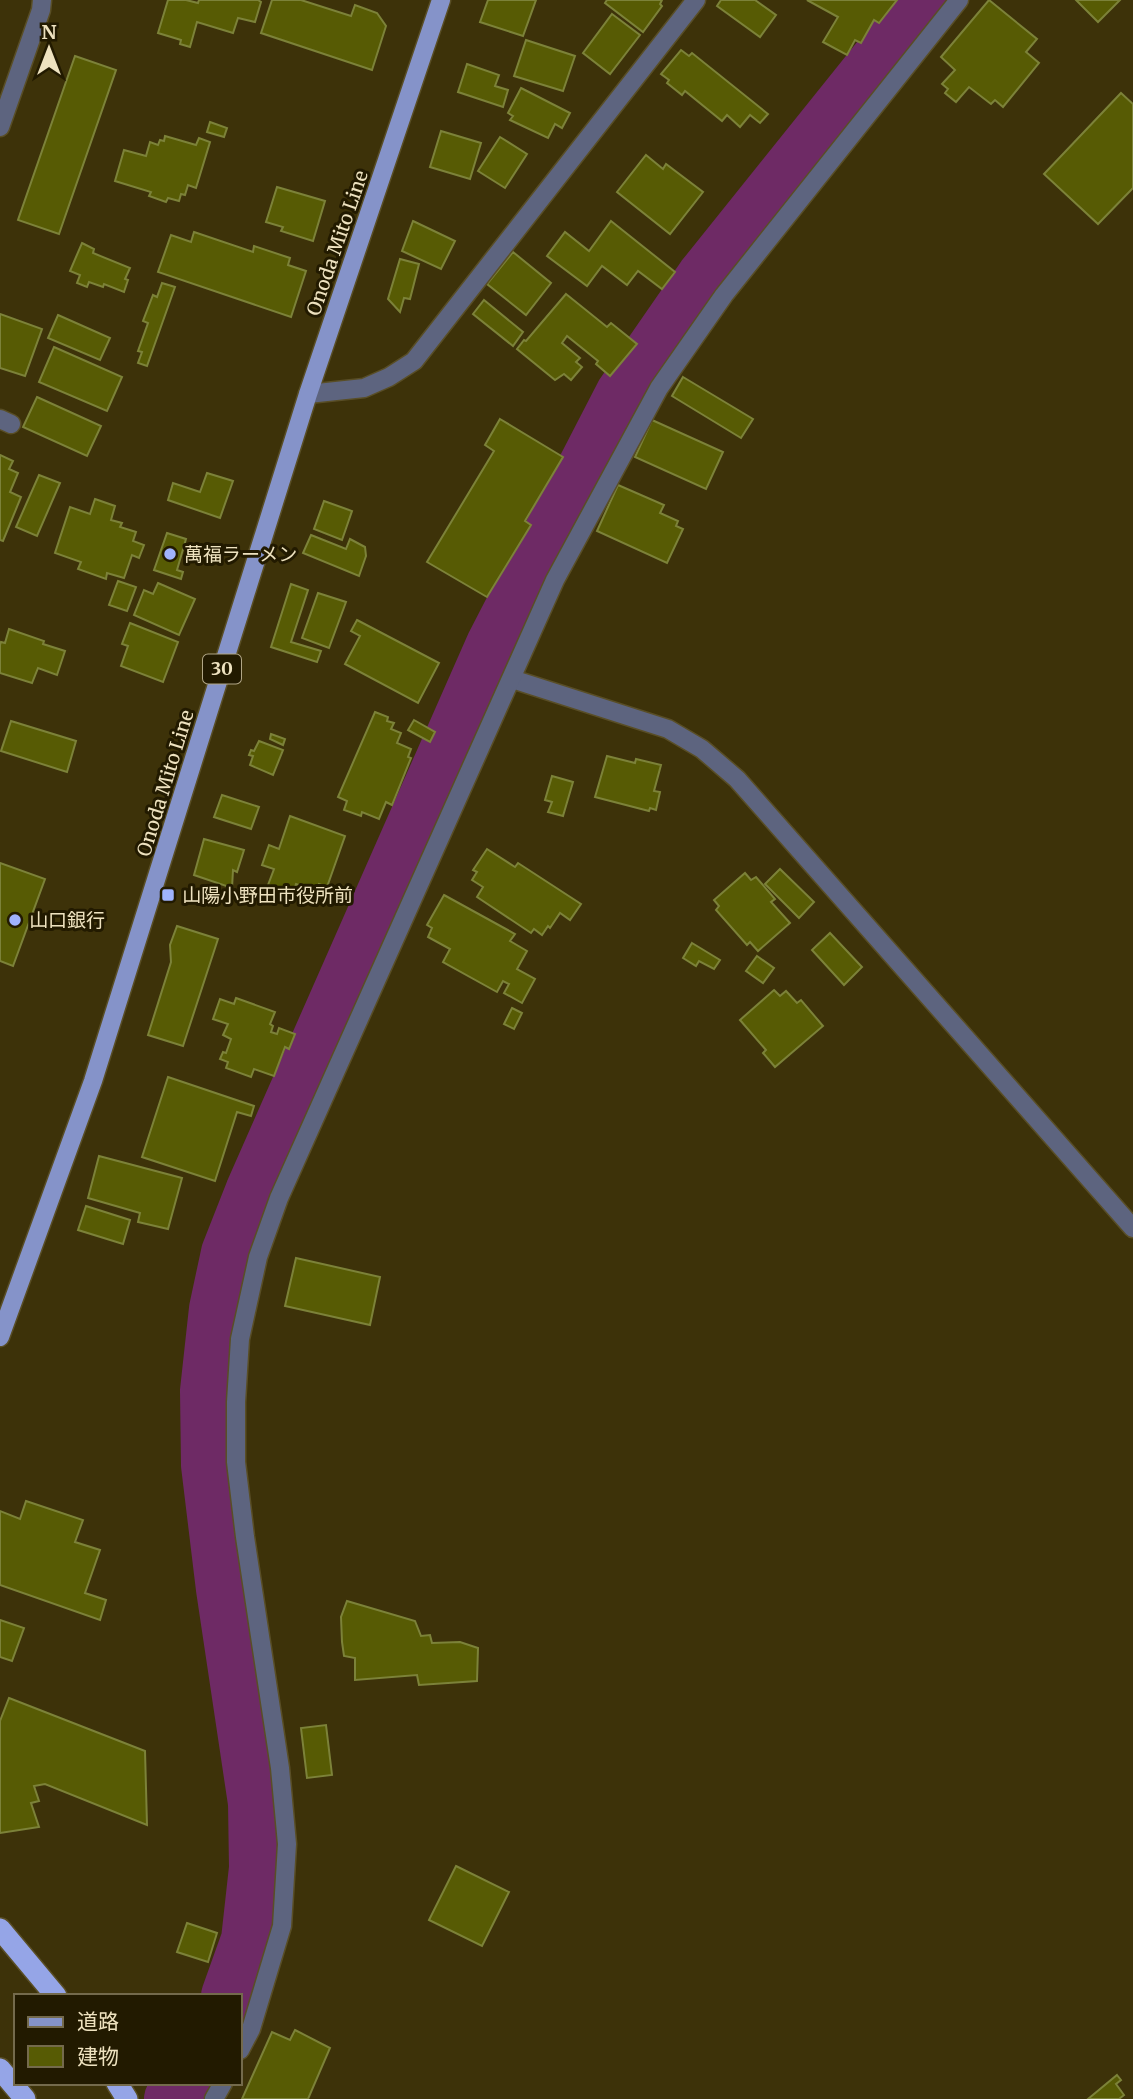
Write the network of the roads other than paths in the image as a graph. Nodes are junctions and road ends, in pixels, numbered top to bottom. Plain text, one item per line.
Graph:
1 (42, 0) edge
2 (441, 0) edge
3 (695, 0) edge
4 (959, 0) edge
5 (0, 127) edge
6 (308, 394) junction
7 (512, 679) junction
8 (1133, 1228) edge
9 (0, 1337) edge
10 (0, 1929) edge
11 (54, 1994) edge
12 (242, 2046) edge
13 (0, 2069) edge
14 (25, 2099) edge

1 - 5 street
2 - 6 main road, Onoda Mito Line / 30
3 - 6 street
4 - 7 street
6 - 9 main road, Onoda Mito Line / 30
7 - 8 street
7 - 12 street
10 - 11 highway
13 - 14 highway

